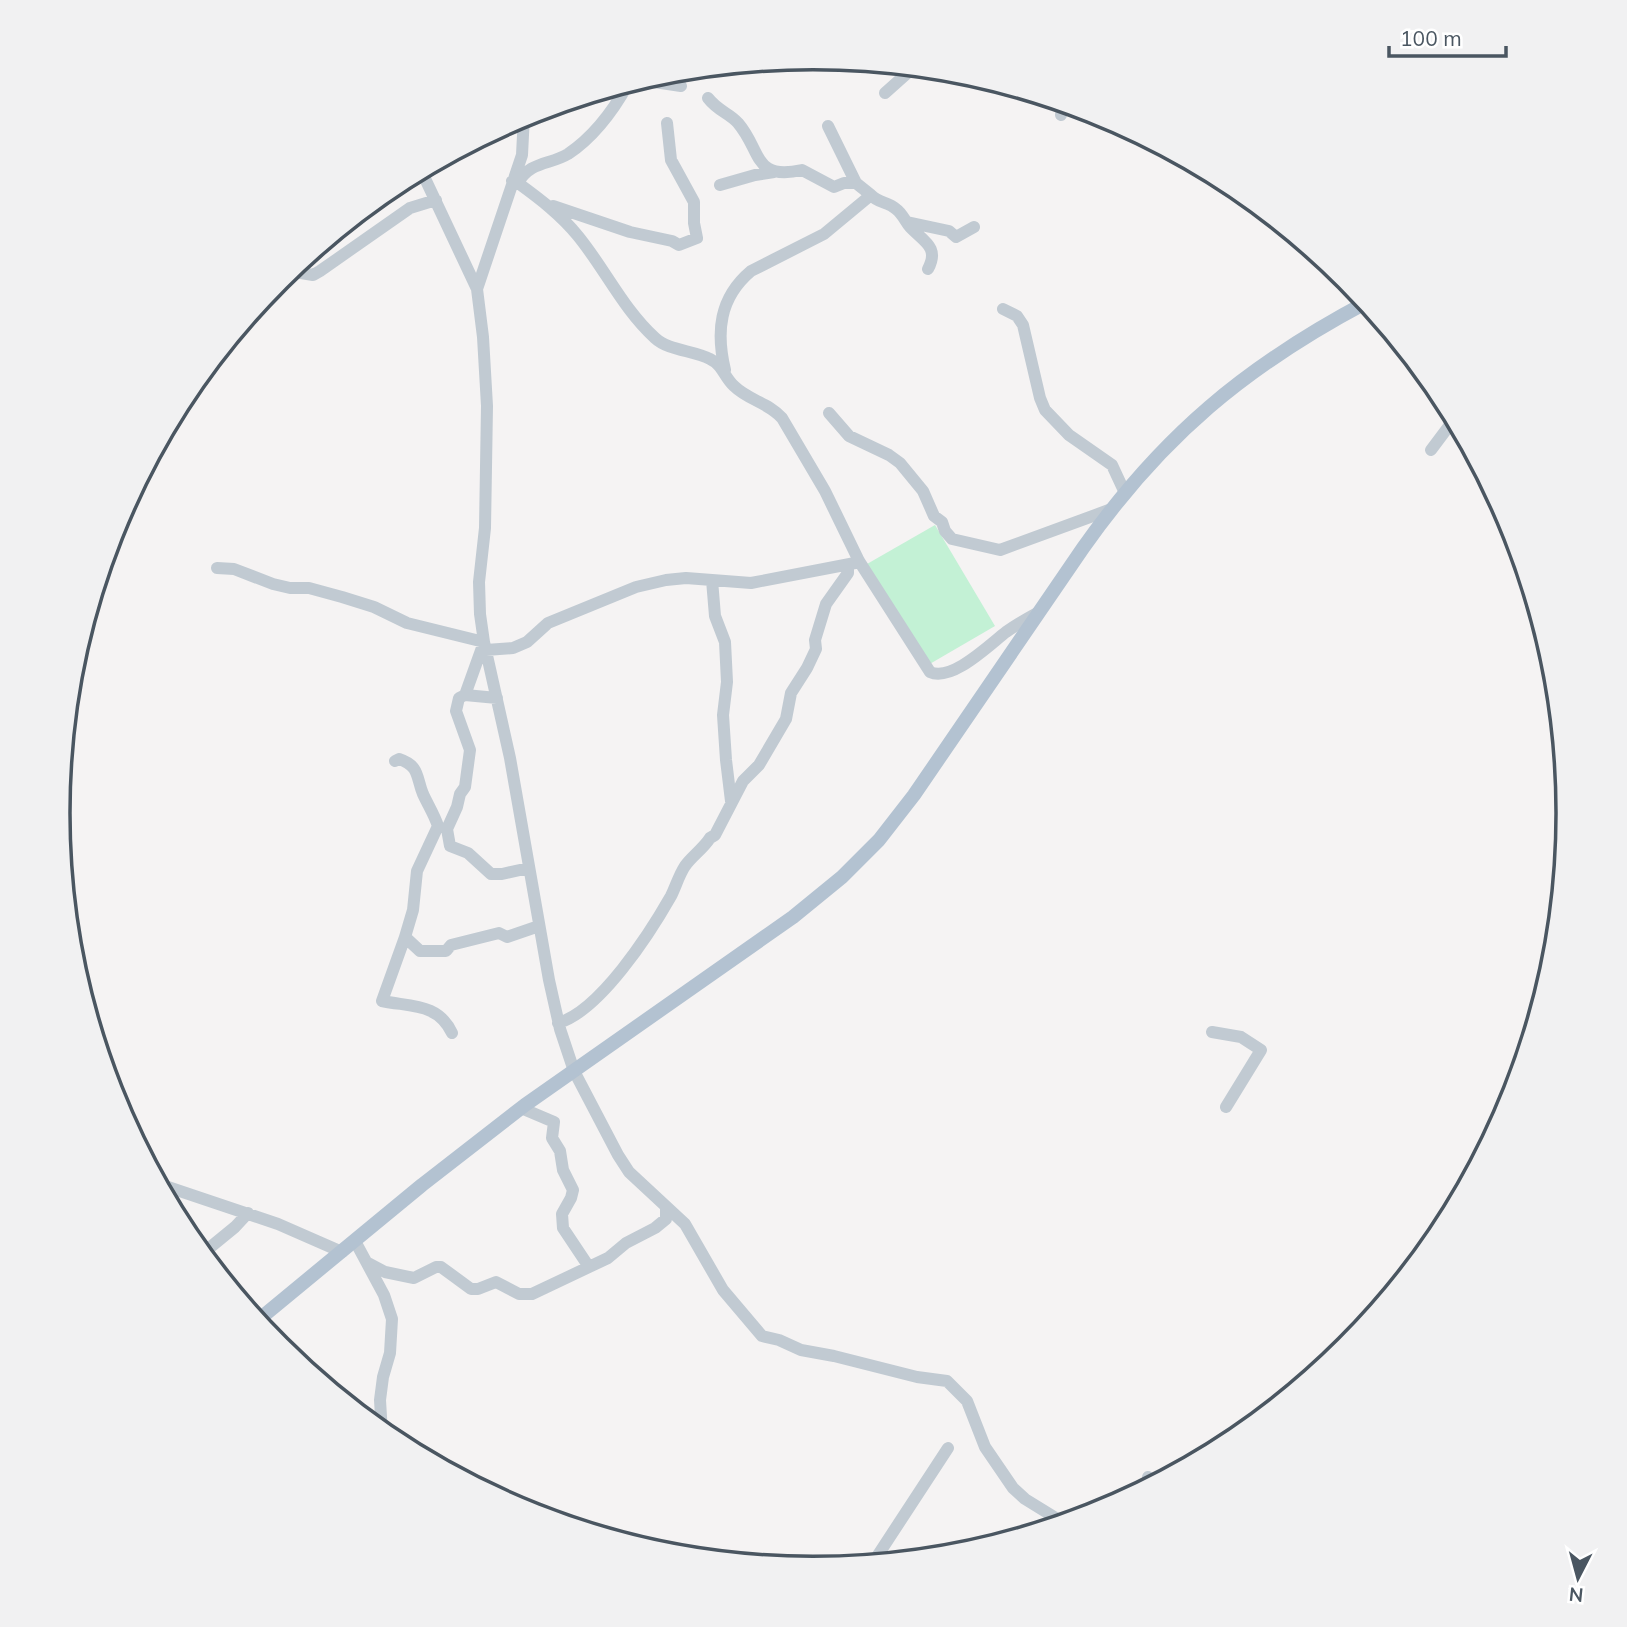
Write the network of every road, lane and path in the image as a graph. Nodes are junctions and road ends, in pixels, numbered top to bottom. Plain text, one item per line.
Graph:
1 (905, 75) edge
2 (668, 84) edge
3 (681, 86) dead end
4 (885, 93) dead end
5 (622, 95) edge
6 (708, 98) dead end
7 (667, 123) dead end
8 (828, 127) dead end
9 (523, 130) edge
10 (774, 172) junction
11 (426, 180) edge
12 (515, 182) junction
13 (856, 183) junction
14 (720, 186) dead end
15 (871, 195) junction
16 (436, 200) junction
17 (549, 205) junction
18 (907, 222) junction
19 (974, 227) dead end
20 (928, 269) dead end
21 (303, 273) edge
22 (477, 289) junction
23 (1357, 308) edge
24 (1003, 309) dead end
25 (725, 372) junction
26 (829, 414) dead end
27 (1448, 427) edge
28 (1432, 450) dead end
29 (1125, 493) junction
30 (1109, 510) junction
31 (853, 564) junction
32 (217, 568) dead end
33 (712, 580) junction
34 (1039, 612) junction
35 (485, 646) junction
36 (465, 695) junction
37 (497, 698) junction
38 (395, 761) dead end
39 (731, 801) junction
40 (529, 868) junction
41 (539, 926) junction
42 (405, 937) junction
43 (558, 1023) junction
44 (1212, 1032) dead end
45 (452, 1033) dead end
46 (574, 1071) junction
47 (1227, 1107) dead end
48 (521, 1108) junction
49 (172, 1188) edge
50 (666, 1209) junction
51 (248, 1213) junction
52 (355, 1241) junction
53 (210, 1247) edge
54 (342, 1252) junction
55 (368, 1262) junction
56 (589, 1267) junction
57 (265, 1315) edge
58 (382, 1418) edge
59 (948, 1448) dead end
60 (1054, 1517) edge
61 (879, 1554) edge

1 - 4 street
2 - 3 street
5 - 12 street
6 - 10 street
7 - 17 street
8 - 13 street
9 - 12 street
10 - 13 street
10 - 14 street
11 - 16 street
12 - 17 street
12 - 22 street
13 - 15 street
15 - 18 street
15 - 25 street
16 - 21 street
16 - 22 street
17 - 25 street
18 - 19 street
18 - 20 street
22 - 35 street
23 - 29 main road
24 - 29 street
25 - 31 street
26 - 30 street
27 - 28 street
29 - 30 main road
30 - 34 main road
31 - 33 street
31 - 34 street
31 - 39 street
32 - 35 street
33 - 35 street
33 - 39 street
34 - 46 main road
35 - 36 street
35 - 37 street
36 - 37 street
36 - 40 street
37 - 40 street
38 - 42 street
39 - 43 street
40 - 41 street
41 - 42 street
41 - 43 street
42 - 45 street
43 - 46 street
44 - 47 street
46 - 48 main road
46 - 50 street
48 - 52 main road
48 - 56 street
49 - 51 street
50 - 56 street
50 - 60 street
51 - 53 street
51 - 54 street
52 - 54 main road
52 - 55 street
54 - 57 main road
55 - 56 street
55 - 58 street
59 - 61 street

